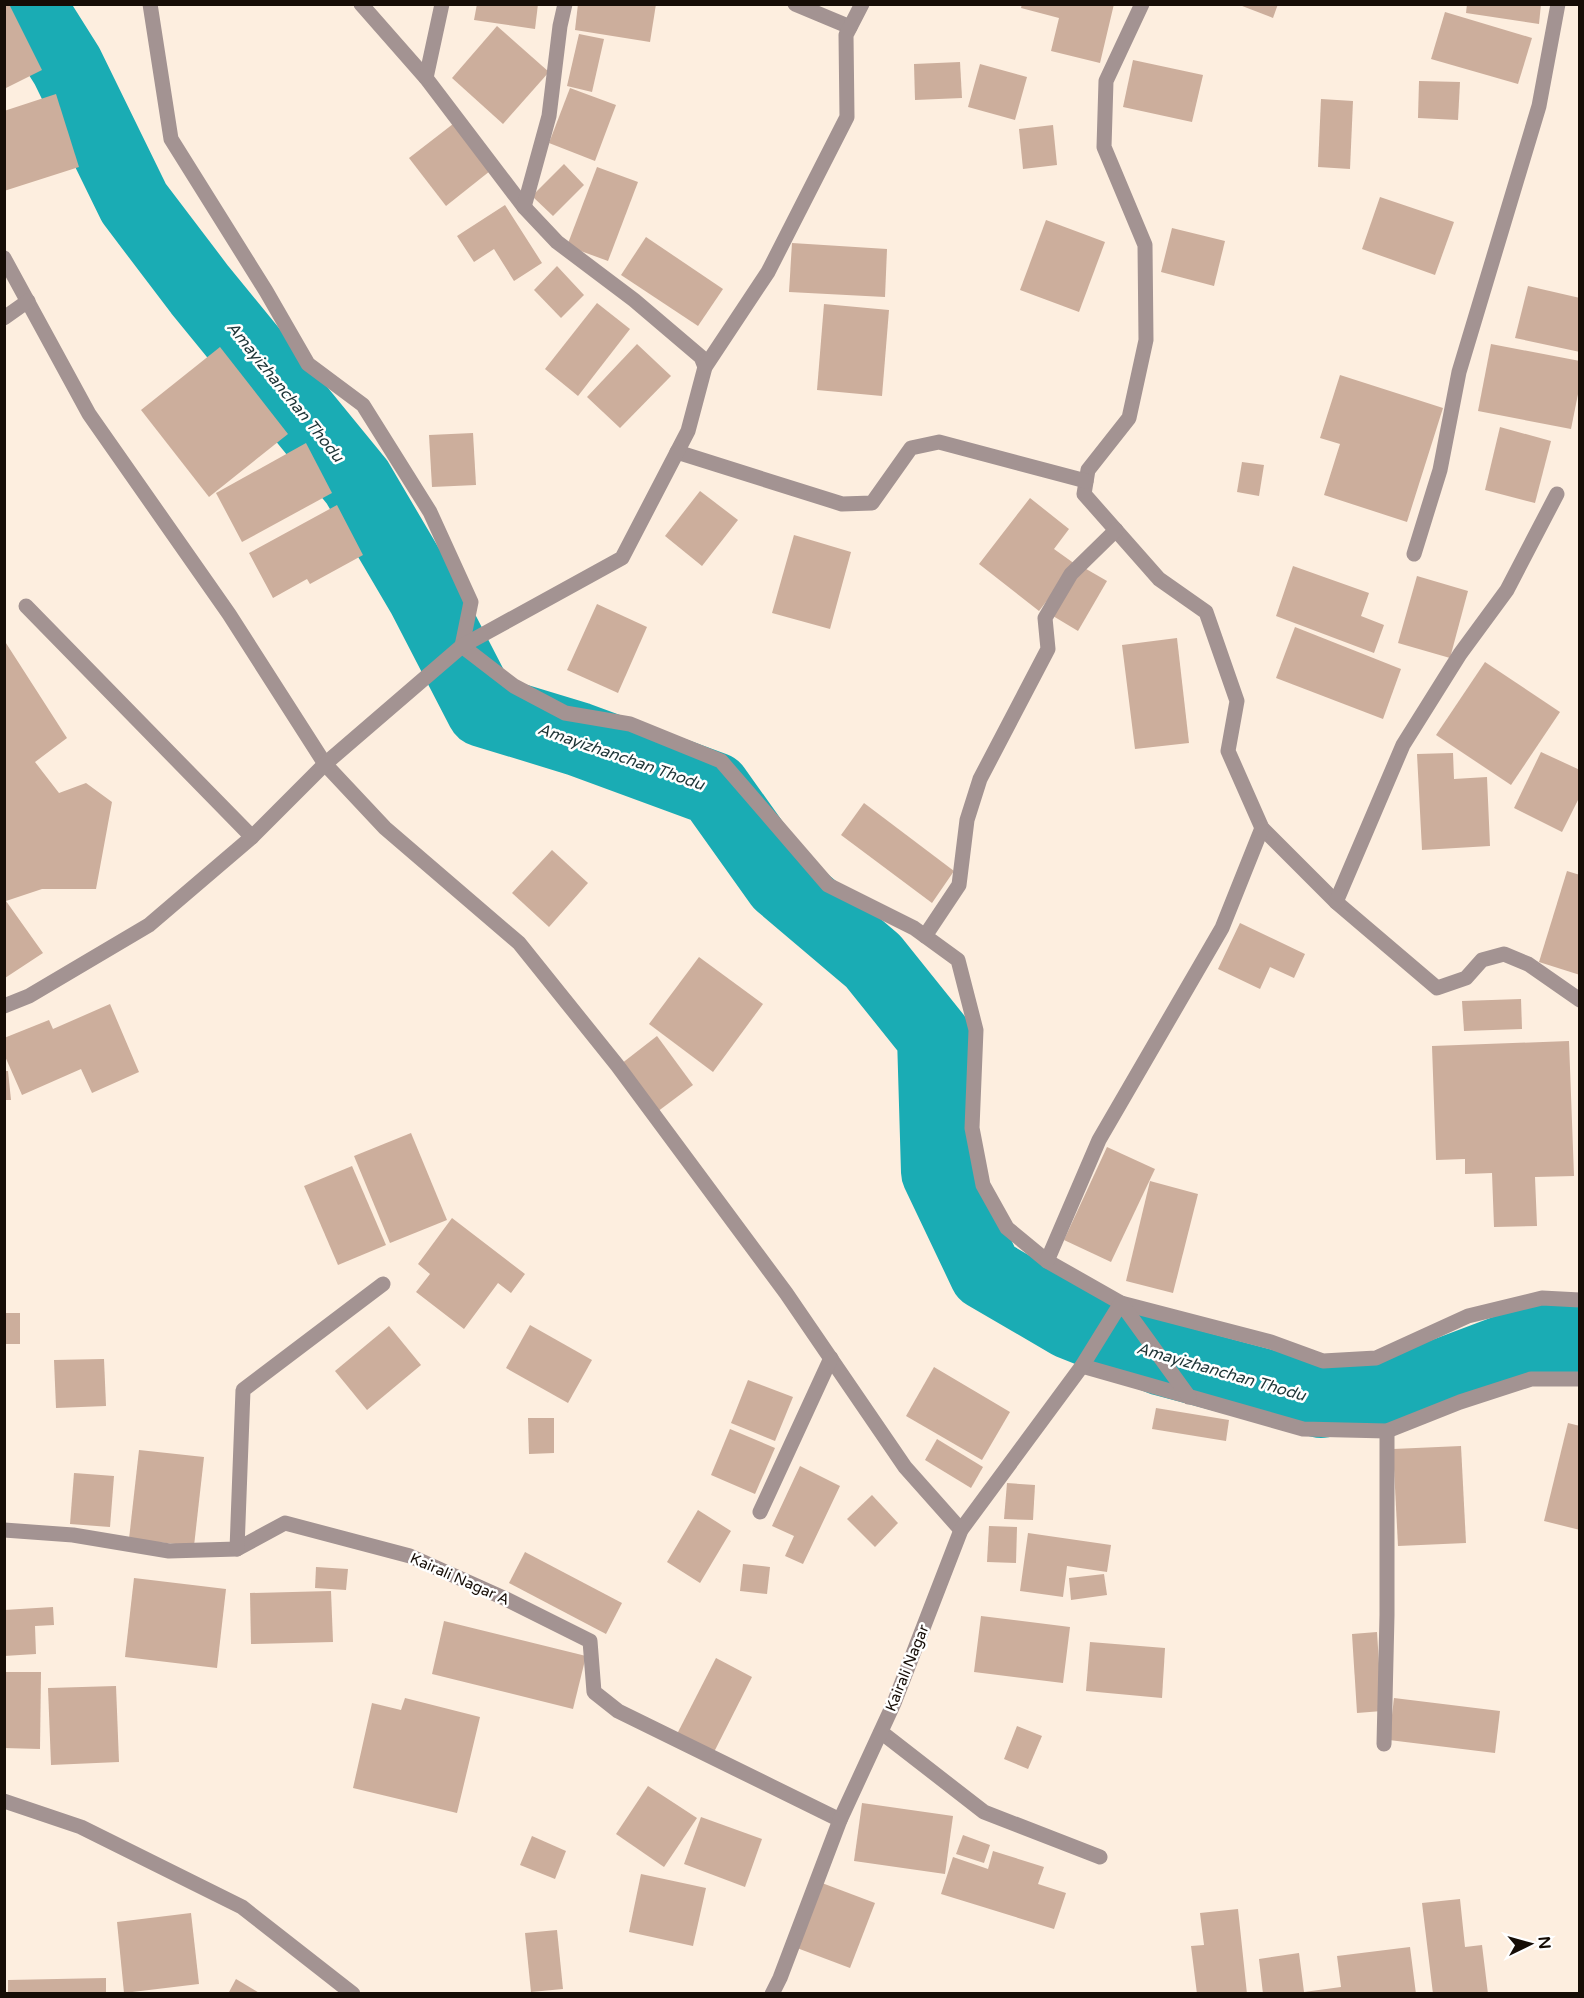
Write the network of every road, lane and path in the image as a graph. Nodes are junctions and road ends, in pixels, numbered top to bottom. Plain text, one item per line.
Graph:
1 (150, 4) edge
2 (361, 4) edge
3 (442, 4) edge
4 (565, 4) edge
5 (795, 4) edge
6 (862, 4) edge
7 (1142, 4) edge
8 (1558, 4) edge
9 (850, 27) junction
10 (426, 78) junction
11 (524, 207) junction
12 (4, 258) edge
13 (28, 301) junction
14 (4, 318) edge
15 (705, 367) junction
16 (677, 452) junction
17 (1086, 481) junction
18 (1557, 494) dead end
19 (1116, 530) junction
20 (1414, 554) dead end
21 (26, 606) dead end
22 (462, 646) junction
23 (326, 764) junction
24 (1262, 828) junction
25 (252, 837) junction
26 (1336, 902) junction
27 (925, 936) junction
28 (1580, 1000) edge
29 (4, 1006) edge
30 (1047, 1261) junction
31 (383, 1284) dead end
32 (1580, 1300) edge
33 (1121, 1303) junction
34 (831, 1358) junction
35 (1082, 1366) junction
36 (1580, 1379) edge
37 (1189, 1397) junction
38 (1387, 1431) junction
39 (760, 1512) dead end
40 (4, 1530) edge
41 (961, 1530) junction
42 (237, 1549) junction
43 (881, 1732) junction
44 (1384, 1744) dead end
45 (4, 1802) edge
46 (840, 1820) junction
47 (1100, 1857) dead end
48 (352, 1994) edge
49 (772, 1994) edge

1 - 22 street
2 - 10 street
3 - 10 street
4 - 11 street
5 - 9 street
6 - 9 street
7 - 17 street
8 - 20 street
9 - 15 street
10 - 11 street
11 - 15 street
12 - 13 street
13 - 14 street
13 - 23 street
15 - 16 street
16 - 17 street
16 - 22 street
17 - 19 street
18 - 26 street
19 - 24 street
19 - 27 street
21 - 25 street
22 - 23 street
22 - 27 street
23 - 25 street
23 - 34 street
24 - 26 street
24 - 30 street
25 - 29 street
26 - 28 street
27 - 30 street
30 - 33 street
31 - 42 street
32 - 33 street
33 - 35 street, Kairali Nagar
33 - 37 street
34 - 39 street
34 - 41 street
35 - 37 street
35 - 41 street, Kairali Nagar
36 - 38 street
37 - 38 street
38 - 44 street
40 - 42 street, Kairali Nagar A
41 - 43 street, Kairali Nagar
42 - 46 street, Kairali Nagar A
43 - 46 street, Kairali Nagar
43 - 47 street
45 - 48 street
46 - 49 street, Kairali Nagar

